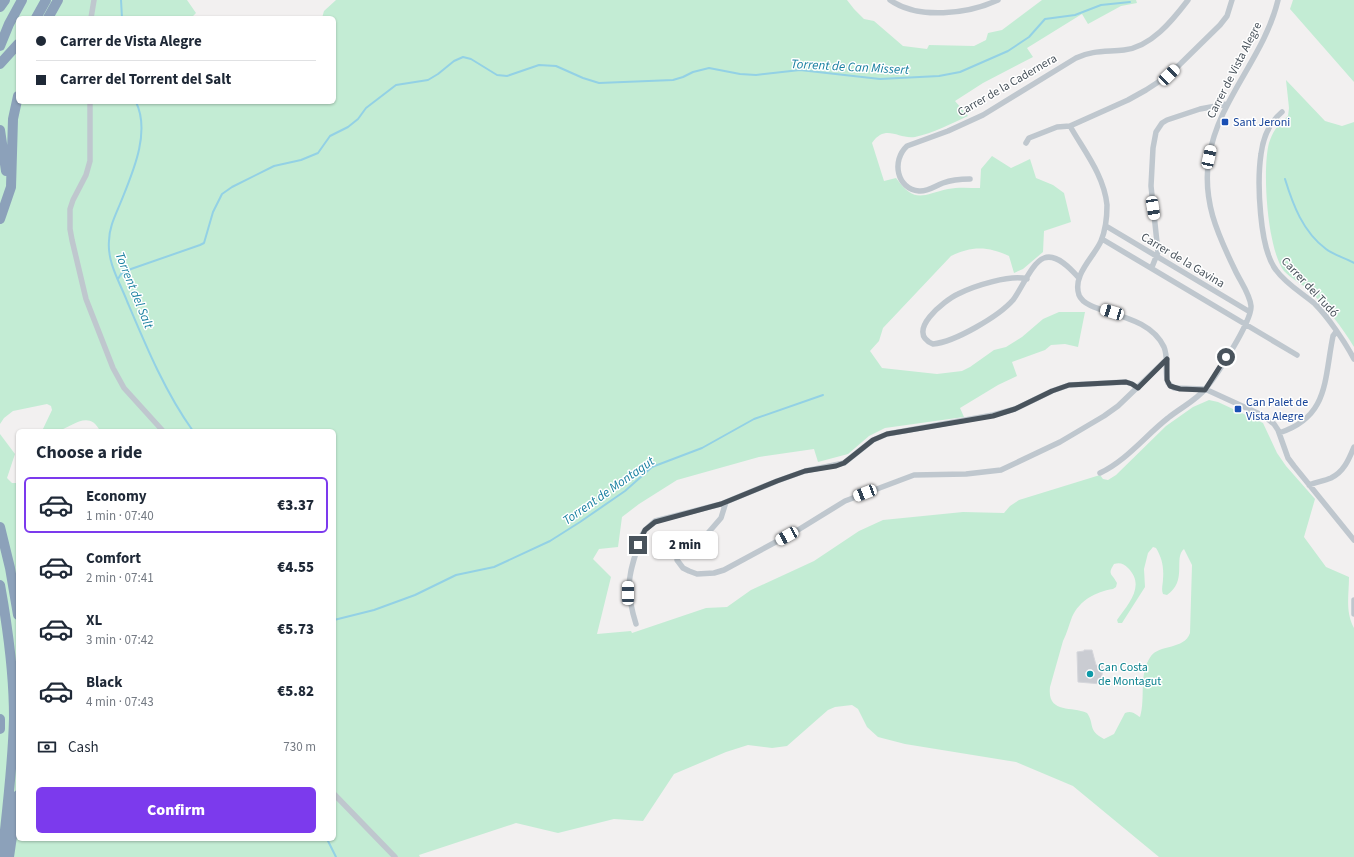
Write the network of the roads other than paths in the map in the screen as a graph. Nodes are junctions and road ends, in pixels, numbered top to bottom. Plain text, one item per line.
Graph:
1 (5, 0) edge
2 (22, 0) edge
3 (46, 0) edge
4 (58, 0) edge
5 (94, 0) edge
6 (890, 0) edge
7 (998, 0) edge
8 (1188, 0) edge
9 (1232, 0) edge
10 (1278, 0) edge
11 (0, 7) edge
12 (37, 16) edge
13 (49, 16) edge
14 (91, 16) edge
15 (0, 46) edge
16 (16, 46) edge
17 (0, 64) edge
18 (16, 104) edge
19 (90, 104) edge
20 (1227, 104) junction
21 (1282, 112) dead end
22 (1070, 126) junction
23 (0, 130) edge
24 (1026, 143) dead end
25 (970, 179) dead end
26 (6, 199) junction
27 (0, 218) edge
28 (1106, 226) junction
29 (1102, 238) junction
30 (1157, 257) junction
31 (1152, 267) junction
32 (1079, 278) junction
33 (1027, 279) junction
34 (1250, 312) junction
35 (1245, 324) junction
36 (1336, 332) junction
37 (1298, 355) dead end
38 (1354, 358) edge
39 (1167, 359) junction
40 (1138, 388) junction
41 (1205, 390) junction
42 (161, 429) edge
43 (1279, 433) junction
44 (1354, 447) edge
45 (1100, 473) dead end
46 (1309, 486) junction
47 (726, 502) junction
48 (0, 527) edge
49 (1354, 540) edge
50 (0, 584) edge
51 (1354, 600) edge
52 (16, 603) edge
53 (1354, 614) edge
54 (636, 624) dead end
55 (0, 719) edge
56 (0, 729) edge
57 (336, 796) edge
58 (16, 809) edge
59 (2, 857) edge
60 (9, 857) edge
61 (395, 857) edge

1 - 11 highway
2 - 15 highway
3 - 12 highway
4 - 13 highway
5 - 14 street
6 - 7 street
8 - 25 street, Carrer de la Cadernera
9 - 22 street
10 - 20 street, Carrer de Vista Alegre
16 - 17 highway
18 - 26 highway
19 - 42 street
20 - 30 street
20 - 34 street, Carrer de Vista Alegre
21 - 36 street, Carrer del Tudó
22 - 24 street
22 - 28 street
23 - 26 highway
26 - 27 highway
28 - 29 street
28 - 30 street, Carrer de la Gavina
29 - 31 street, Carrer de la Gavina
29 - 32 street
30 - 31 street
30 - 34 street, Carrer de la Gavina
31 - 35 street, Carrer de la Gavina
32 - 33 street
32 - 39 street
33 - 33 street
34 - 35 street
35 - 37 street, Carrer de la Gavina
35 - 41 street
36 - 38 street, Carrer del Tudó
36 - 43 street
39 - 40 street
39 - 41 street
40 - 47 street
40 - 47 street
41 - 43 street
41 - 45 street
43 - 46 street
44 - 46 street
46 - 49 street
47 - 54 street
48 - 52 highway
50 - 59 highway
51 - 53 street
55 - 56 highway
57 - 61 street
58 - 60 highway

